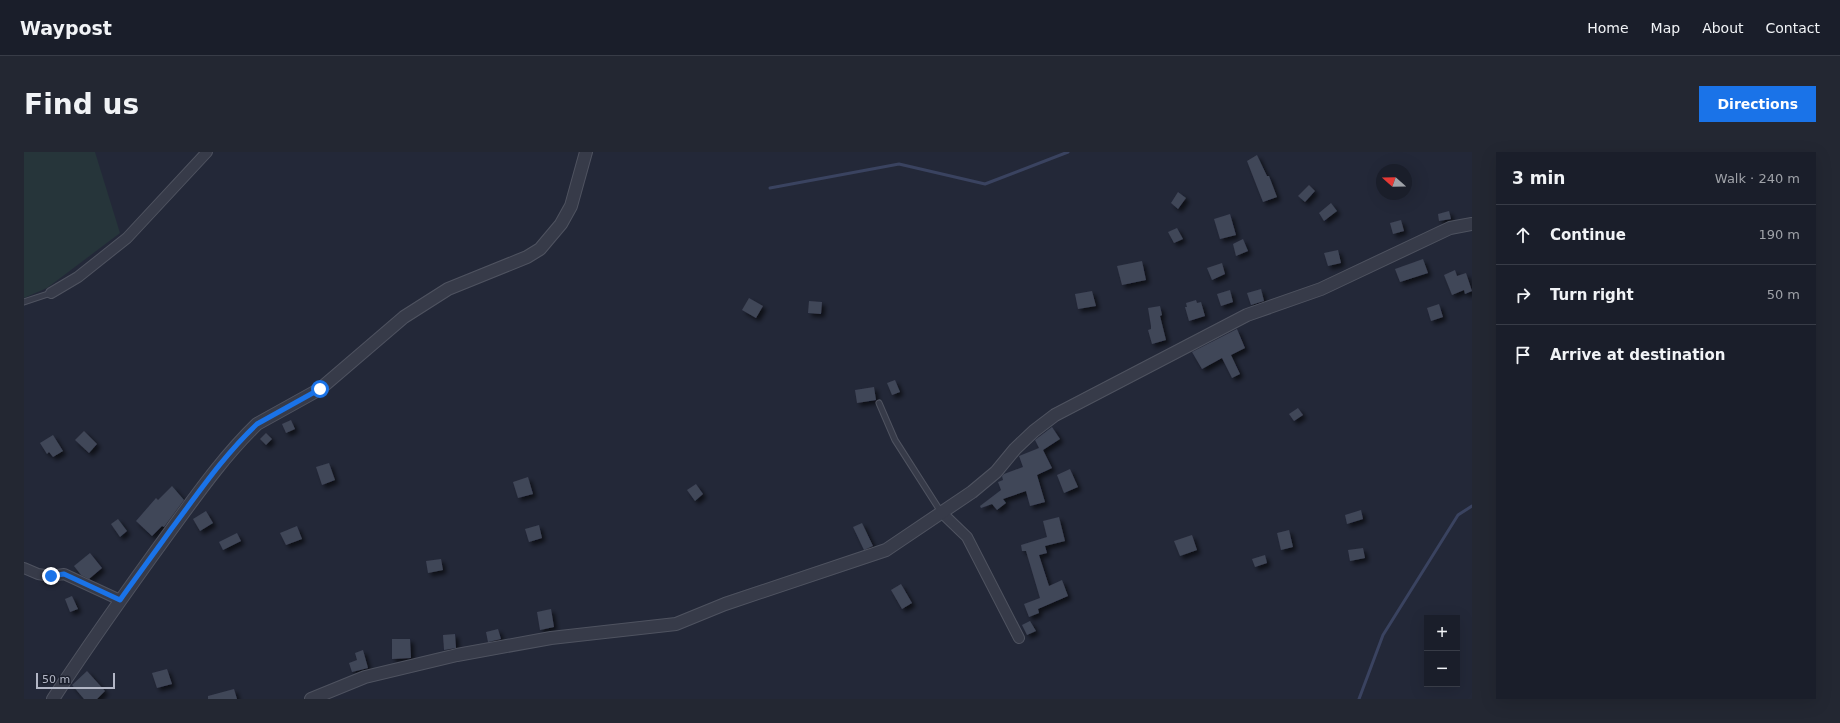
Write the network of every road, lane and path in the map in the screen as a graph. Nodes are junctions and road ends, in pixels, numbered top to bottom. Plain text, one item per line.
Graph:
1 (207, 152) edge
2 (586, 152) edge
3 (1472, 224) edge
4 (52, 292) joint
5 (24, 302) edge
6 (879, 403) dead end
7 (941, 512) junction
8 (24, 568) edge
9 (120, 600) junction
10 (1019, 638) dead end
11 (53, 699) edge
12 (311, 699) edge

1 - 4 street
2 - 9 street
3 - 7 street
4 - 5 lane
6 - 7 lane
7 - 10 street
7 - 12 street
8 - 9 street
9 - 11 street

